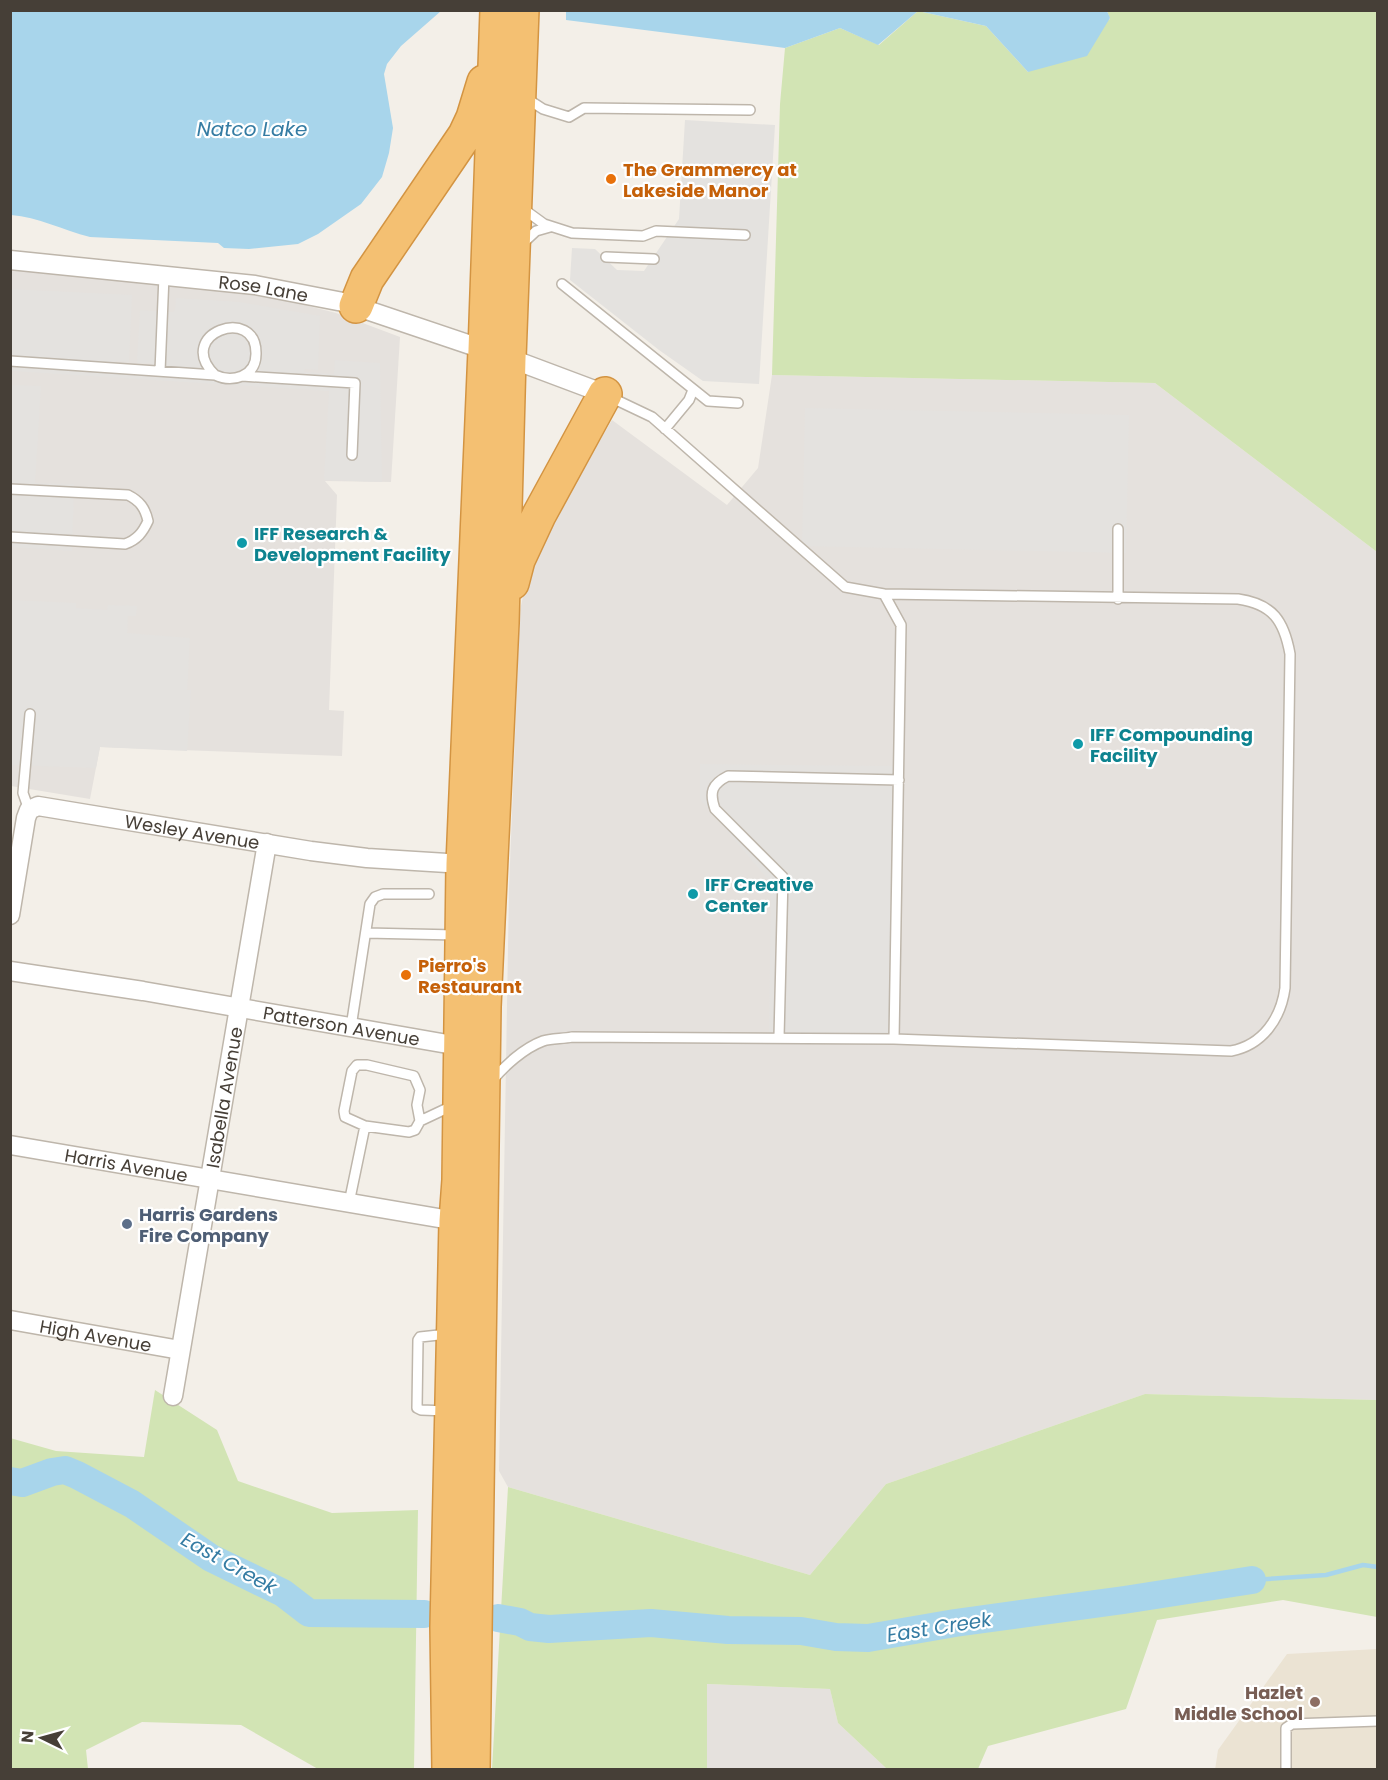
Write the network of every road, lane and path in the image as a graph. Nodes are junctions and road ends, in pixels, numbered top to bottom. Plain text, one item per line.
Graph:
1 (497, 10) edge
2 (522, 10) edge
3 (495, 46) junction
4 (519, 94) junction
5 (750, 110) dead end
6 (515, 201) junction
7 (550, 227) junction
8 (745, 235) dead end
9 (513, 252) junction
10 (606, 257) dead end
11 (654, 259) dead end
12 (10, 260) edge
13 (164, 276) junction
14 (562, 284) dead end
15 (356, 306) junction
16 (497, 354) junction
17 (10, 362) edge
18 (160, 371) junction
19 (215, 375) junction
20 (242, 376) junction
21 (693, 390) junction
22 (605, 394) junction
23 (738, 403) dead end
24 (666, 429) junction
25 (352, 455) dead end
26 (10, 489) edge
27 (1118, 529) dead end
28 (10, 537) edge
29 (884, 594) junction
30 (1118, 599) junction
31 (502, 623) junction
32 (30, 714) dead end
33 (899, 780) junction
34 (29, 810) junction
35 (267, 843) junction
36 (463, 864) junction
37 (429, 894) dead end
38 (10, 915) edge
39 (366, 933) junction
40 (462, 935) junction
41 (10, 970) edge
42 (240, 1008) junction
43 (351, 1027) junction
44 (779, 1037) junction
45 (894, 1039) junction
46 (459, 1046) junction
47 (471, 1097) junction
48 (420, 1121) junction
49 (365, 1126) junction
50 (10, 1145) edge
51 (210, 1179) junction
52 (349, 1203) junction
53 (456, 1221) junction
54 (10, 1320) edge
55 (180, 1350) junction
56 (173, 1396) dead end
57 (1377, 1721) edge
58 (446, 1763) edge
59 (473, 1770) edge
60 (1286, 1770) edge

1 - 3 highway
2 - 4 highway
3 - 15 highway
3 - 16 highway
4 - 5 lane
4 - 6 highway
6 - 7 lane
6 - 9 highway
7 - 8 lane
7 - 9 lane
9 - 16 highway
10 - 11 lane
12 - 13 street, Rose Lane
13 - 15 street, Rose Lane
13 - 18 lane
14 - 21 lane
15 - 16 street, Rose Lane
16 - 22 street, Rose Lane
16 - 31 highway
16 - 36 highway
17 - 18 lane
18 - 19 lane
19 - 20 lane
19 - 20 lane
20 - 25 lane
21 - 23 lane
21 - 24 lane
22 - 24 lane
22 - 31 highway
24 - 29 lane
26 - 28 lane
27 - 30 lane
29 - 30 lane
29 - 33 lane
30 - 45 lane
31 - 47 highway
32 - 34 lane
33 - 44 lane
33 - 45 lane
34 - 35 street, Wesley Avenue
34 - 38 street
35 - 36 street, Wesley Avenue
35 - 42 street, Isabella Avenue
36 - 40 highway
37 - 39 lane
39 - 40 lane
39 - 43 lane
40 - 46 highway
41 - 42 street, Patterson Avenue
42 - 43 street, Patterson Avenue
42 - 51 street, Isabella Avenue
43 - 46 street, Patterson Avenue
44 - 45 lane
44 - 47 lane
46 - 47 highway
47 - 48 lane
47 - 53 highway
47 - 59 highway
48 - 49 lane
48 - 49 lane
49 - 52 lane
50 - 51 street, Harris Avenue
51 - 52 street, Harris Avenue
51 - 55 street, Isabella Avenue
52 - 53 street, Harris Avenue
53 - 58 highway
54 - 55 street, High Avenue
55 - 56 street, Isabella Avenue
57 - 60 lane

